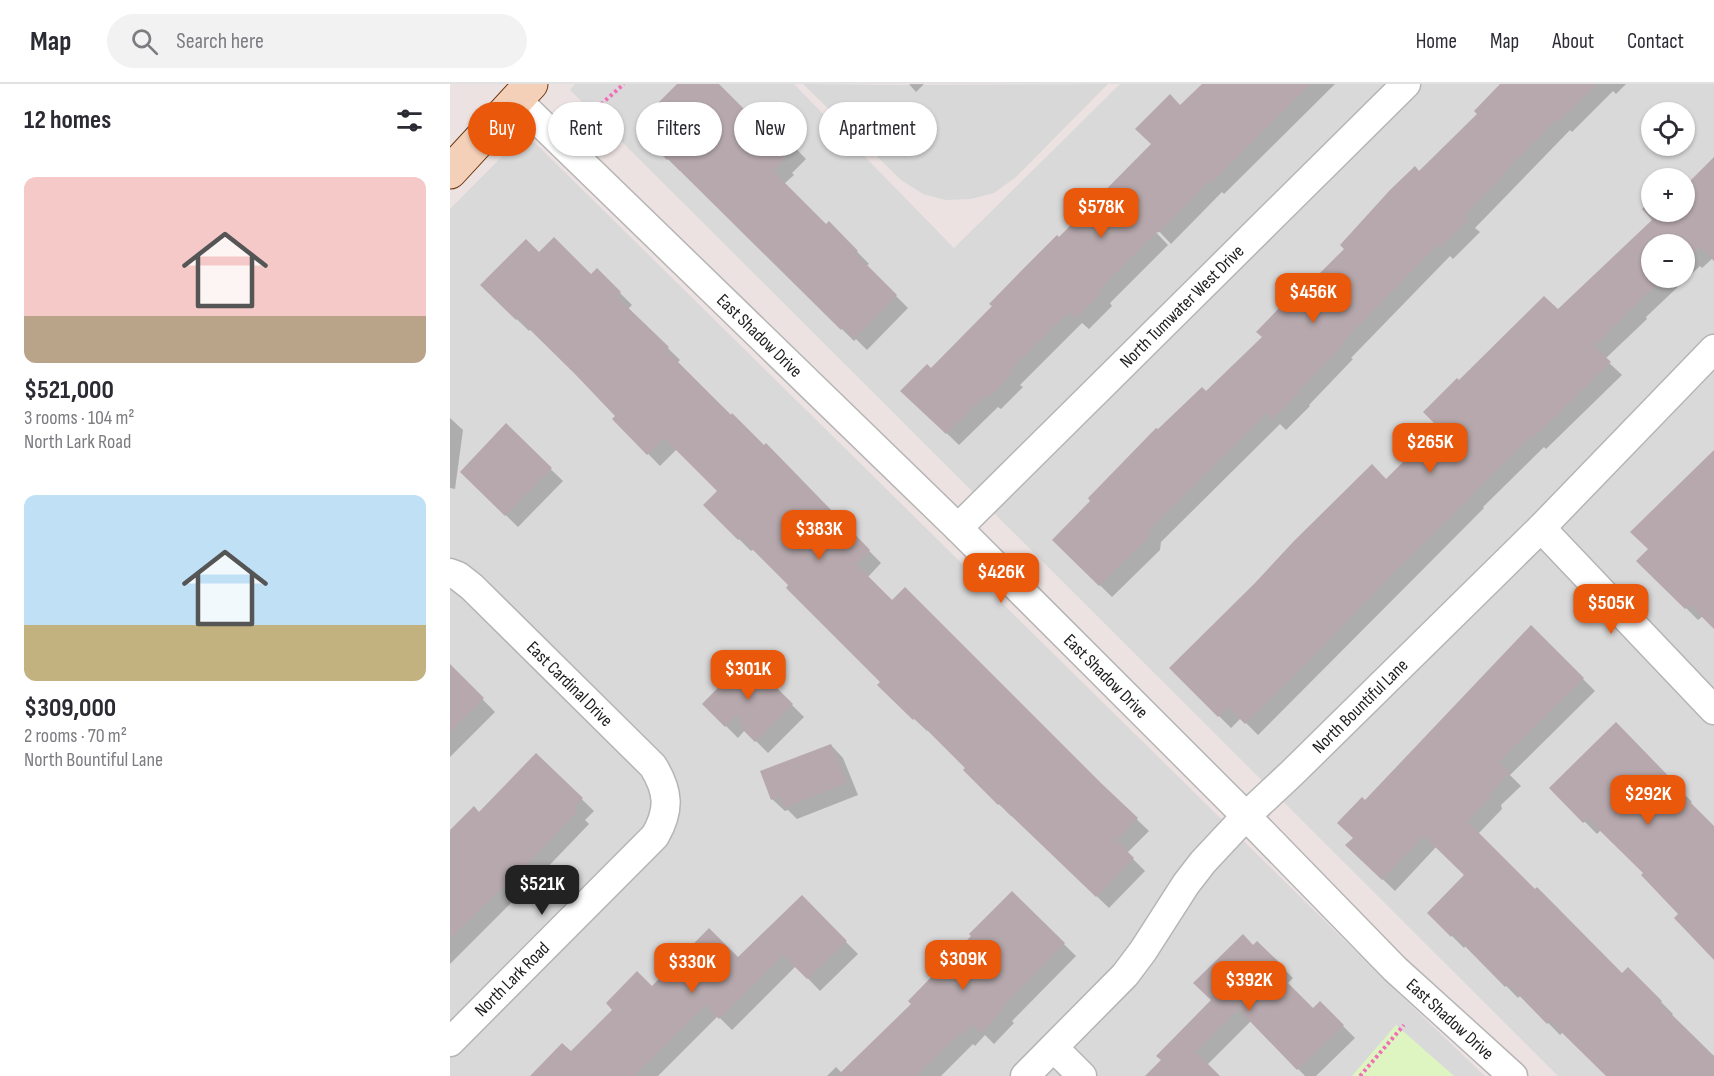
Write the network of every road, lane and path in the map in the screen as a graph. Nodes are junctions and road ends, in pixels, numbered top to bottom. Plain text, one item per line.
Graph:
1 (624, 84) edge
2 (1406, 84) edge
3 (524, 92) edge
4 (604, 102) edge
5 (450, 172) edge
6 (1714, 349) edge
7 (958, 528) junction
8 (1541, 528) junction
9 (450, 573) edge
10 (1714, 710) edge
11 (666, 808) joint
12 (1246, 816) junction
13 (1404, 1025) dead end
14 (450, 1042) edge
15 (1054, 1048) junction
16 (1025, 1076) edge
17 (1082, 1076) edge
18 (1360, 1076) edge
19 (1513, 1076) edge

1 - 4 path
2 - 7 street, North Tumwater West Drive
3 - 5 main road
3 - 7 street, East Shadow Drive
6 - 8 street, North Bountiful Lane
7 - 12 street, East Shadow Drive
8 - 10 street
8 - 12 street, North Bountiful Lane
9 - 11 street, East Cardinal Drive
11 - 14 street, North Lark Road
12 - 15 street, North Bountiful Lane
12 - 19 street, East Shadow Drive
13 - 18 path
15 - 16 street, North Bountiful Lane
15 - 17 street

